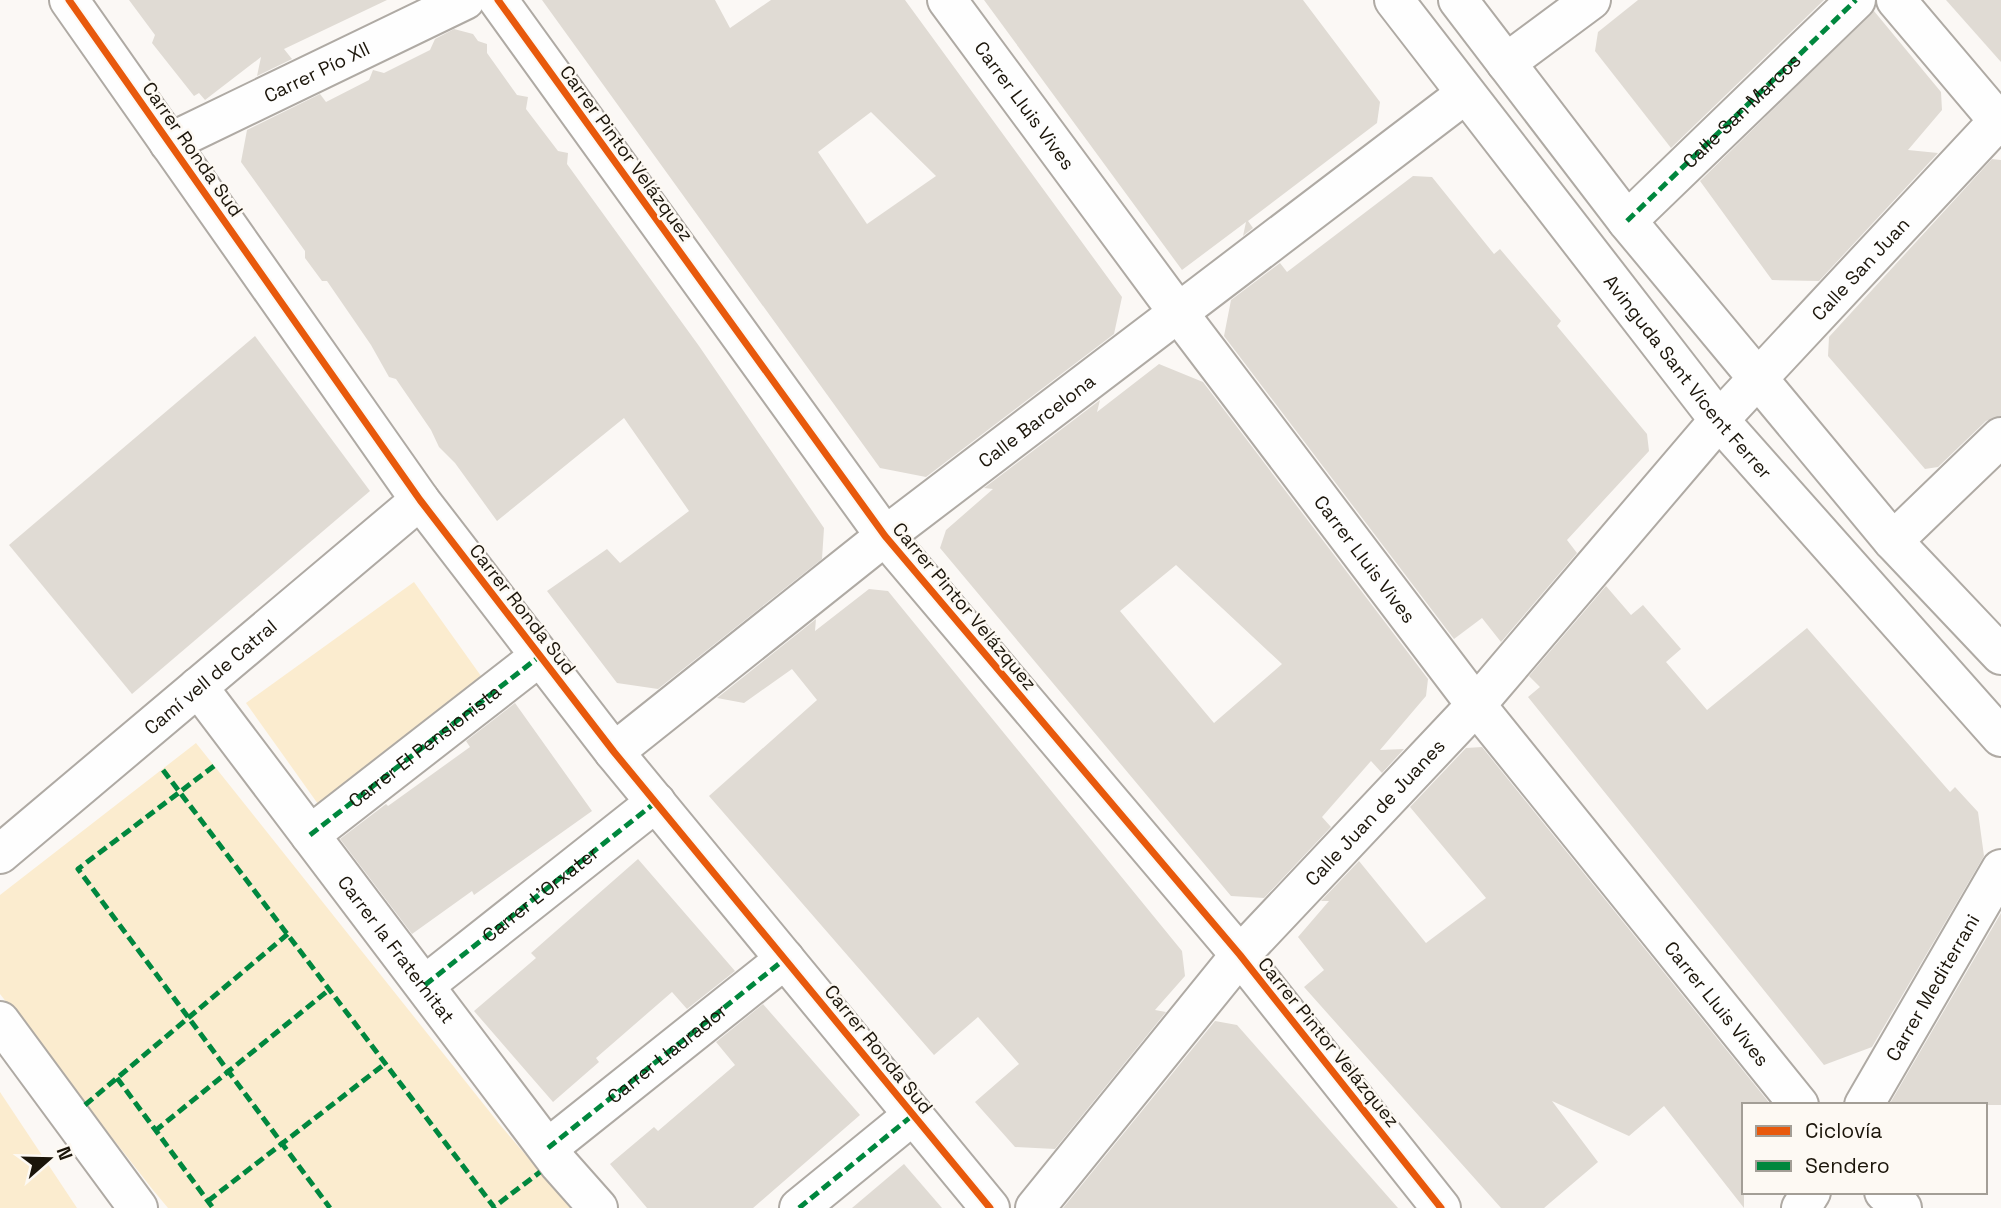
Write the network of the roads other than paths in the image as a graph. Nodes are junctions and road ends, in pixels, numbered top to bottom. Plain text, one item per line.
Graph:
1 (69, 0) edge
2 (465, 0) edge
3 (498, 0) edge
4 (947, 0) edge
5 (1394, 0) edge
6 (1458, 0) edge
7 (1591, 0) edge
8 (1856, 0) edge
9 (1896, 0) edge
10 (1506, 63) junction
11 (1464, 94) junction
12 (2000, 121) edge
13 (169, 143) junction
14 (1627, 221) junction
15 (1177, 311) junction
16 (1758, 379) junction
17 (1719, 420) junction
18 (2001, 437) edge
19 (420, 500) junction
20 (885, 536) junction
21 (1893, 541) junction
22 (2001, 655) edge
23 (540, 656) junction
24 (198, 687) junction
25 (1476, 705) junction
26 (2001, 737) edge
27 (614, 752) junction
28 (656, 802) junction
29 (310, 835) junction
30 (0, 854) edge
31 (2001, 869) edge
32 (1240, 955) junction
33 (785, 959) junction
34 (425, 985) junction
35 (0, 1021) edge
36 (1797, 1103) edge
37 (1865, 1103) edge
38 (913, 1115) junction
39 (548, 1148) junction
40 (1886, 1194) edge
41 (138, 1208) edge
42 (598, 1208) edge
43 (799, 1208) edge
44 (990, 1208) edge
45 (1035, 1208) edge
46 (1441, 1208) edge
47 (1902, 1208) edge

1 - 13 main road, Carrer Ronda Sud
2 - 13 main road, Carrer Pío XII
3 - 20 main road, Carrer Pintor Velázquez
4 - 15 main road, Carrer Lluis Vives
5 - 11 main road, Avinguda Sant Vicent Ferrer
6 - 10 main road
7 - 10 main road
8 - 14 main road, Calle San Marcos
9 - 12 main road
10 - 14 main road
11 - 15 main road, Calle Barcelona
11 - 17 main road, Avinguda Sant Vicent Ferrer
12 - 16 main road, Calle San Juan
13 - 19 main road, Carrer Ronda Sud
14 - 16 main road
15 - 20 main road, Calle Barcelona
15 - 25 main road, Carrer Lluis Vives
16 - 17 main road, Calle San Juan
16 - 21 main road
17 - 25 main road, Calle Juan de Juanes
17 - 26 main road, Avinguda Sant Vicent Ferrer
18 - 21 main road
19 - 23 main road, Carrer Ronda Sud
19 - 24 main road, Camí vell de Catral
20 - 27 main road, Calle Barcelona
20 - 32 main road, Carrer Pintor Velázquez
21 - 22 main road
23 - 27 main road, Carrer Ronda Sud
23 - 29 main road, Carrer El Pensionista
24 - 29 main road, Carrer la Fraternitat
24 - 30 main road, Camí vell de Catral
25 - 32 main road, Calle Juan de Juanes
25 - 36 main road, Carrer Lluis Vives
27 - 28 main road, Carrer Ronda Sud
28 - 33 main road, Carrer Ronda Sud
28 - 34 main road, Carrer L'Orxater
29 - 34 main road, Carrer la Fraternitat
31 - 37 main road, Carrer Mediterrani
32 - 45 main road, Calle Juan de Juanes
32 - 46 main road, Carrer Pintor Velázquez
33 - 38 main road, Carrer Ronda Sud
33 - 39 main road, Carrer Llaurador
34 - 39 main road, Carrer la Fraternitat
35 - 41 main road
38 - 43 main road
38 - 44 main road, Carrer Ronda Sud
39 - 42 main road, Carrer la Fraternitat
40 - 47 main road

